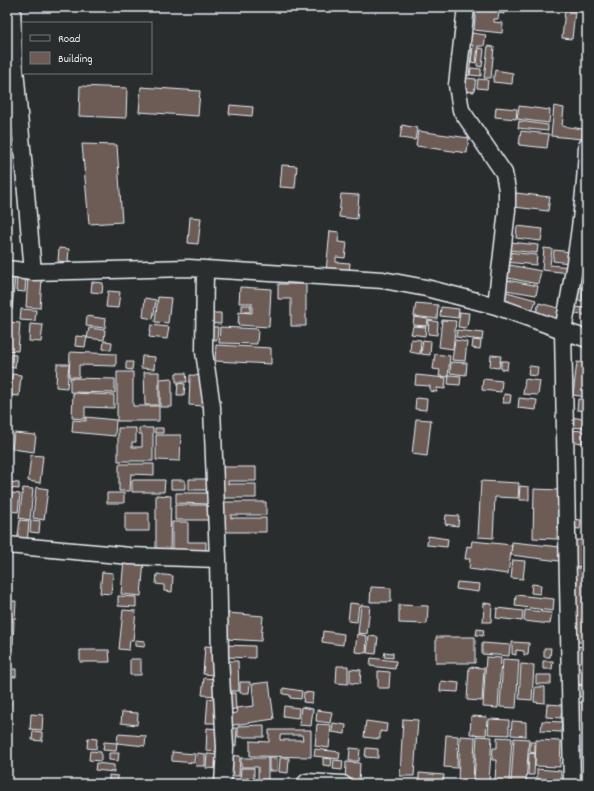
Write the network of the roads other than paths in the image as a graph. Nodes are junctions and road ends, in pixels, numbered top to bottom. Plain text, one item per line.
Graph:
1 (12, 7) edge
2 (466, 7) edge
3 (587, 146) edge
4 (7, 269) edge
5 (205, 269) junction
6 (33, 272) junction
7 (496, 306) junction
8 (563, 330) junction
9 (587, 338) edge
10 (7, 544) edge
11 (218, 559) junction
12 (223, 784) edge
13 (305, 784) edge
14 (343, 784) edge
15 (572, 784) edge

1 - 6 street
2 - 7 street
3 - 8 street
4 - 6 street
5 - 6 street
5 - 7 street
5 - 11 street
7 - 8 street
8 - 9 street
8 - 15 street
10 - 11 street
11 - 12 street
13 - 14 street

